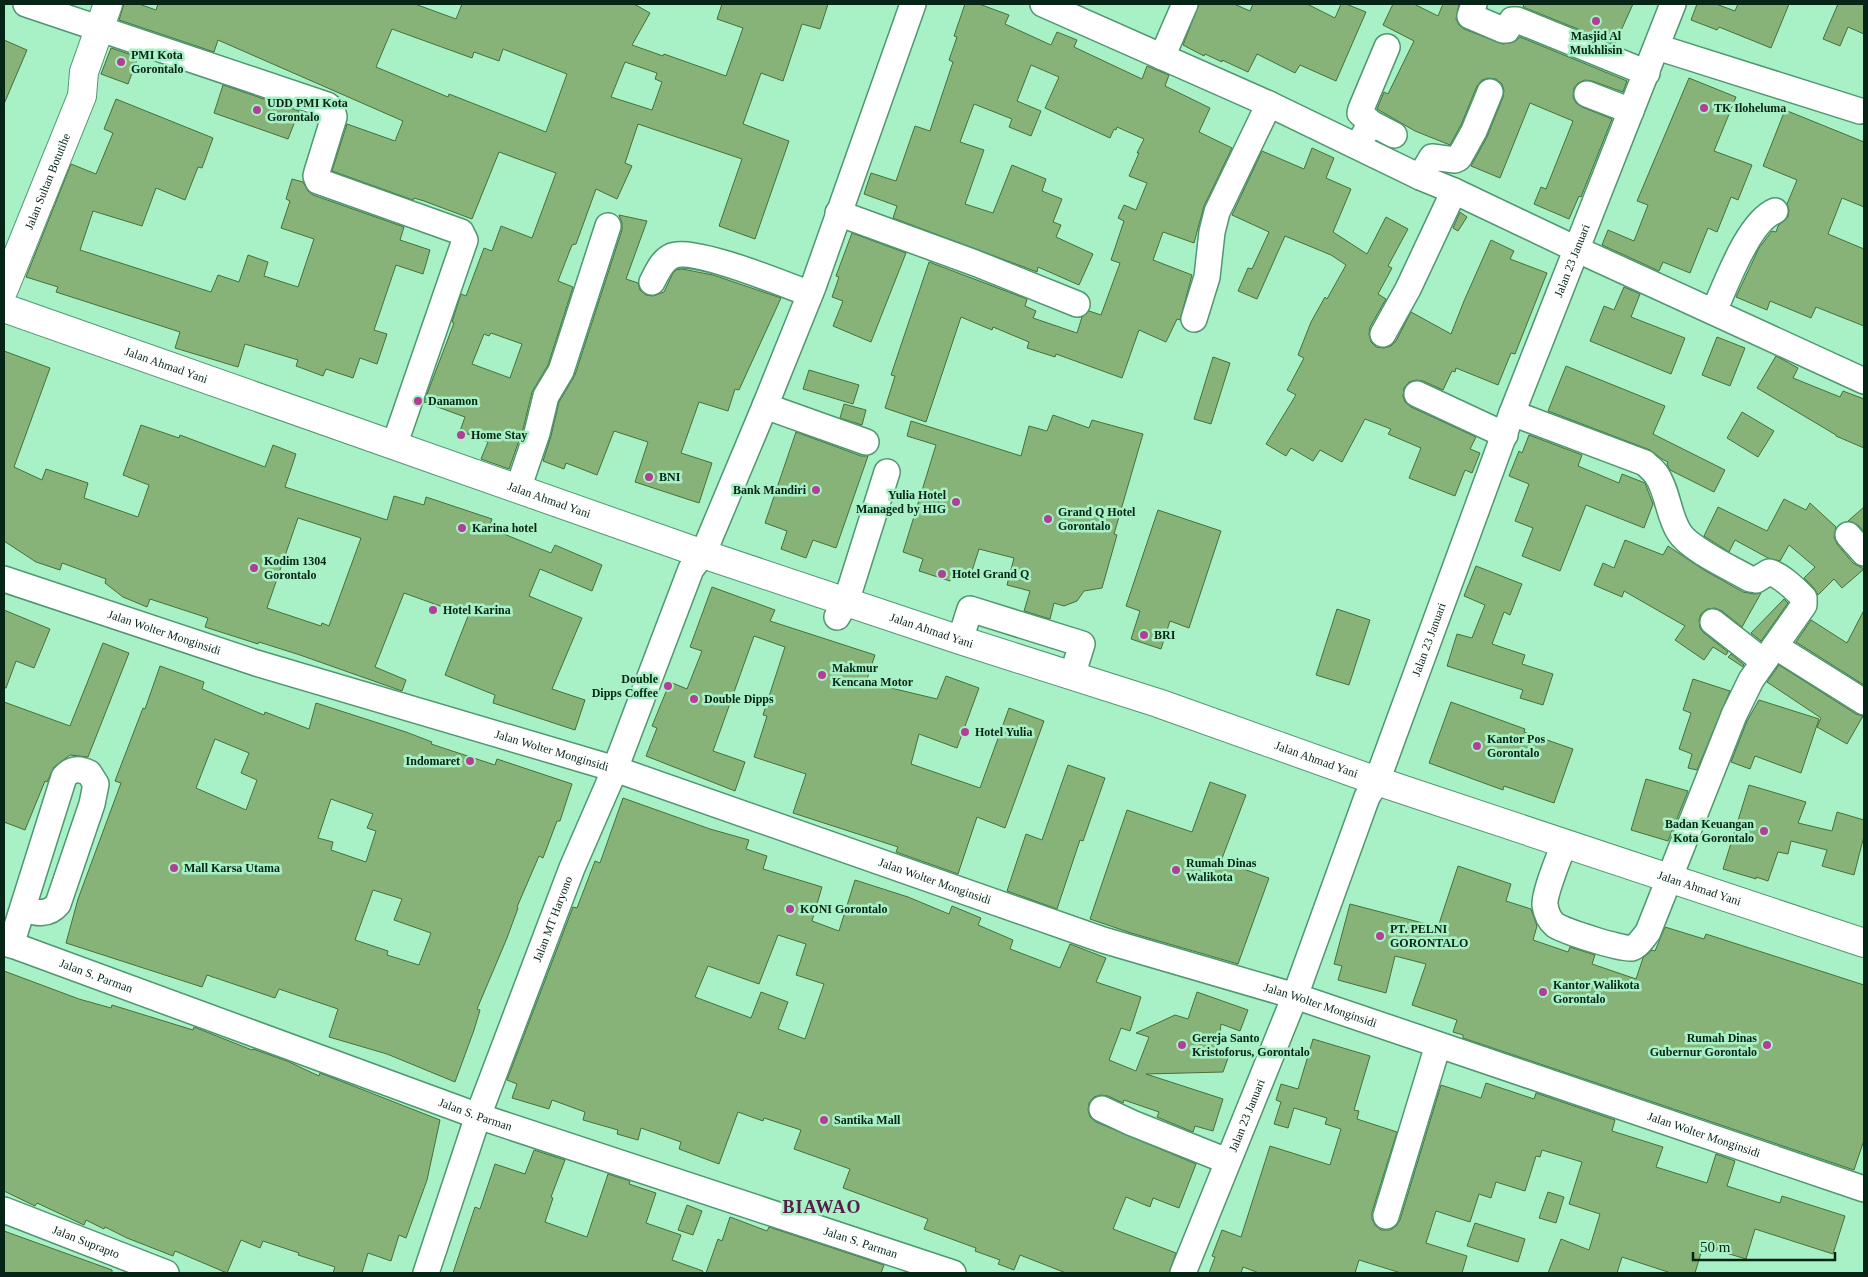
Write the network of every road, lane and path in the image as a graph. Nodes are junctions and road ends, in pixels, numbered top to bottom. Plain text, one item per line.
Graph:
1 (26, 4) edge
2 (913, 4) edge
3 (1043, 4) edge
4 (1185, 4) edge
5 (1474, 4) edge
6 (1673, 4) edge
7 (103, 16) edge
8 (1387, 47) dead end
9 (1657, 47) junction
10 (1162, 57) junction
11 (84, 72) junction
12 (1647, 73) junction
13 (1490, 92) dead end
14 (1587, 94) dead end
15 (1269, 104) junction
16 (1632, 111) junction
17 (1860, 111) dead end
18 (1371, 123) junction
19 (1394, 135) dead end
20 (1358, 145) junction
21 (1420, 177) junction
22 (1454, 191) junction
23 (1775, 211) dead end
24 (838, 213) junction
25 (608, 226) dead end
26 (1576, 249) junction
27 (4, 254) edge
28 (652, 282) dead end
29 (4, 289) edge
30 (811, 290) junction
31 (1077, 304) dead end
32 (4, 308) edge
33 (1714, 311) junction
34 (1194, 319) dead end
35 (4, 328) edge
36 (1383, 334) dead end
37 (1864, 381) edge
38 (1417, 394) dead end
39 (766, 406) junction
40 (1509, 424) junction
41 (344, 438) junction
42 (866, 442) dead end
43 (394, 446) junction
44 (887, 472) dead end
45 (518, 489) junction
46 (567, 516) junction
47 (697, 561) junction
48 (4, 578) edge
49 (842, 609) junction
50 (1713, 622) dead end
51 (1763, 663) junction
52 (1864, 702) edge
53 (1203, 728) junction
54 (615, 769) junction
55 (1372, 789) junction
56 (1562, 851) junction
57 (1666, 887) junction
58 (23, 909) junction
59 (1864, 943) edge
60 (8, 944) edge
61 (1864, 962) edge
62 (1295, 996) junction
63 (1438, 1045) junction
64 (1102, 1109) dead end
65 (478, 1116) junction
66 (1227, 1161) junction
67 (1864, 1189) edge
68 (4, 1210) edge
69 (1386, 1216) dead end
70 (160, 1272) edge
71 (426, 1273) edge
72 (953, 1273) edge
73 (1183, 1273) edge

1 - 7 street
2 - 24 street, Jalan MT Haryono
3 - 10 street
4 - 10 street
5 - 12 street
6 - 9 street, Jalan 23 Januari
7 - 11 main road, Jalan Sultan Botutihe
7 - 43 street
8 - 18 street
9 - 12 street, Jalan 23 Januari
9 - 17 street
10 - 15 street
11 - 27 main road, Jalan Sultan Botutihe
11 - 29 main road, Jalan Sultan Botutihe
12 - 16 street, Jalan 23 Januari
13 - 21 street
14 - 16 street
15 - 20 street
15 - 34 street
16 - 26 street, Jalan 23 Januari
18 - 19 street
18 - 20 street
20 - 21 street
21 - 22 street
22 - 26 street
22 - 36 street
23 - 33 street
24 - 30 street, Jalan MT Haryono
24 - 31 street
25 - 45 street
26 - 33 street
26 - 40 street, Jalan 23 Januari
28 - 30 street
30 - 39 street, Jalan MT Haryono
32 - 41 main road, Jalan Ahmad Yani
33 - 37 street
35 - 41 main road, Jalan Ahmad Yani
38 - 40 street
39 - 42 street
39 - 47 street, Jalan MT Haryono
40 - 51 street
40 - 55 street, Jalan 23 Januari
41 - 43 main road, Jalan Ahmad Yani
41 - 46 main road, Jalan Ahmad Yani
43 - 45 main road, Jalan Ahmad Yani
44 - 49 street
45 - 46 main road, Jalan Ahmad Yani
46 - 47 main road, Jalan Ahmad Yani
47 - 49 main road, Jalan Ahmad Yani
47 - 54 street, Jalan MT Haryono
48 - 54 street, Jalan Wolter Monginsidi
49 - 53 main road, Jalan Ahmad Yani
49 - 53 main road, Jalan Ahmad Yani
50 - 51 street
51 - 52 street
51 - 57 street
53 - 55 main road, Jalan Ahmad Yani
54 - 62 street, Jalan Wolter Monginsidi
54 - 65 street, Jalan MT Haryono
55 - 56 main road, Jalan Ahmad Yani
55 - 62 street, Jalan 23 Januari
56 - 57 main road, Jalan Ahmad Yani
56 - 57 street
57 - 59 main road, Jalan Ahmad Yani
57 - 61 main road, Jalan Ahmad Yani
58 - 58 street
58 - 60 street
60 - 65 street, Jalan S. Parman
62 - 63 street, Jalan Wolter Monginsidi
62 - 66 street, Jalan 23 Januari
63 - 67 street, Jalan Wolter Monginsidi
63 - 69 street
64 - 66 street
65 - 71 street, Jalan MT Haryono
65 - 72 street, Jalan S. Parman
66 - 73 street, Jalan 23 Januari
68 - 70 street, Jalan Suprapto

